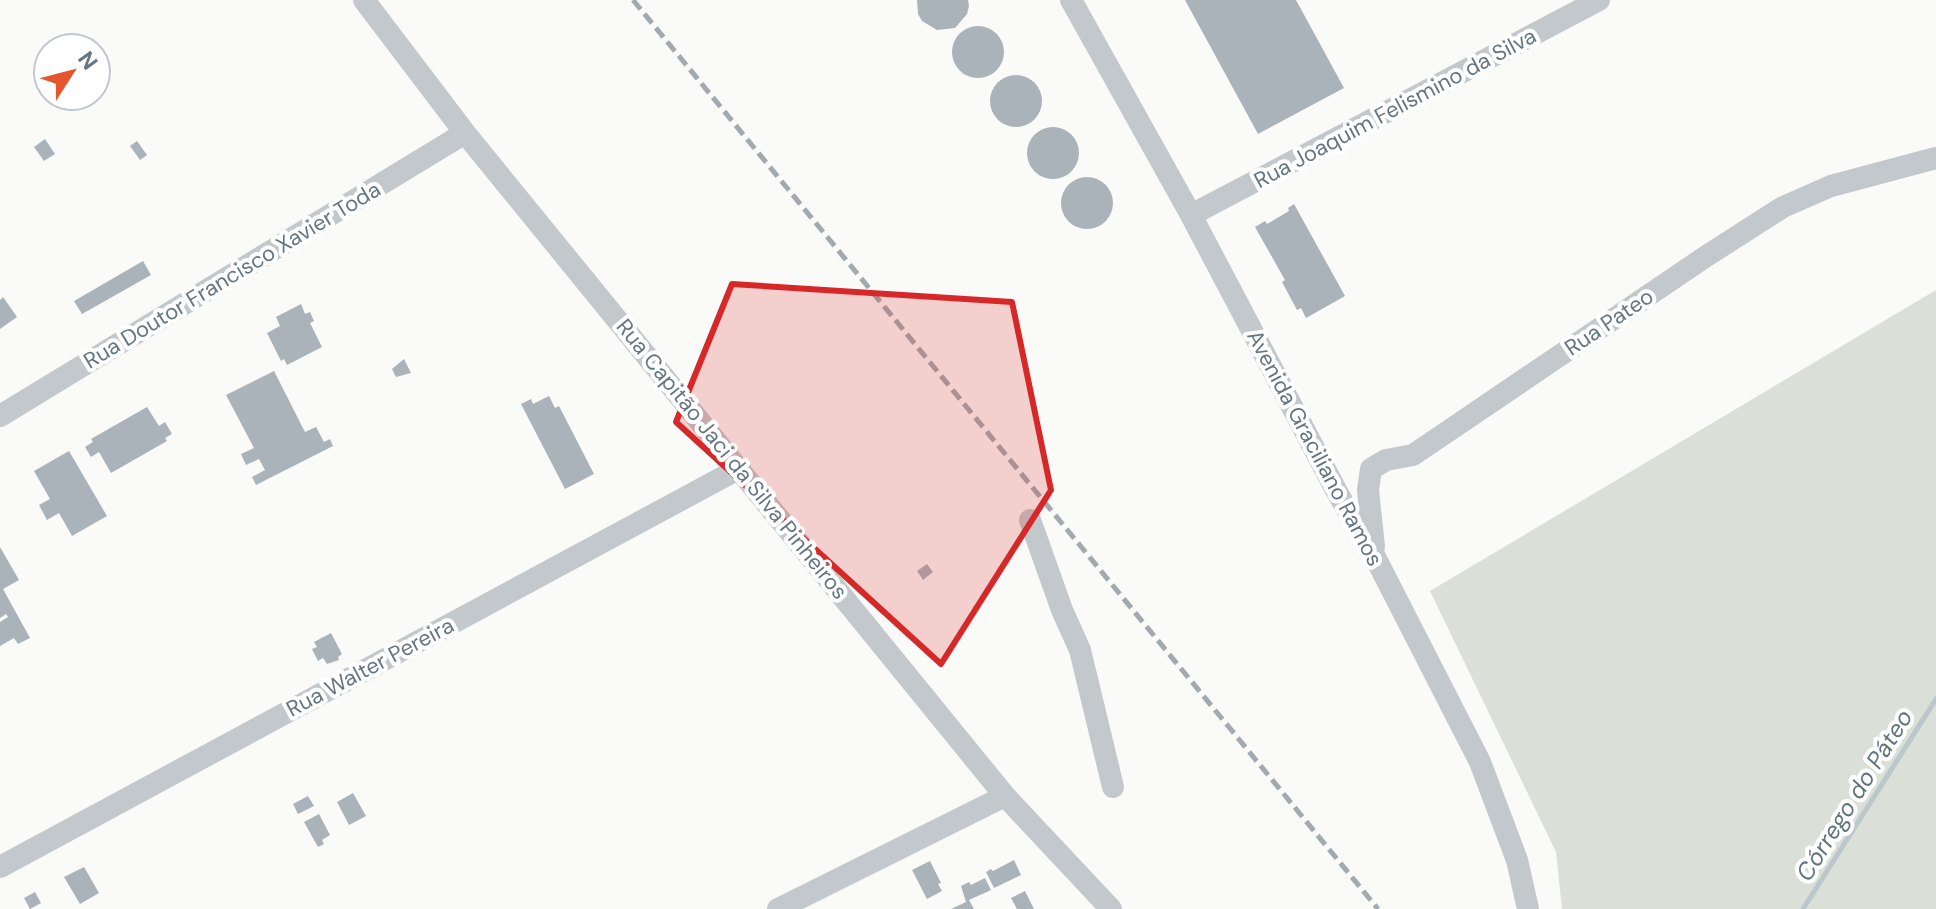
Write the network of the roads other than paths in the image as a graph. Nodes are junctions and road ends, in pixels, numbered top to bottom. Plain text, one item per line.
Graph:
1 (364, 0) edge
2 (1071, 0) edge
3 (1599, 0) edge
4 (465, 133) junction
5 (1936, 158) edge
6 (1191, 215) junction
7 (0, 416) edge
8 (740, 468) junction
9 (1030, 520) dead end
10 (1375, 557) junction
11 (1113, 787) dead end
12 (1005, 796) junction
13 (0, 867) edge
14 (778, 909) edge
15 (1111, 909) edge
16 (1528, 909) edge

1 - 4 street, Rua Capitão Jaci da Silva Pinheiros
2 - 6 street, Avenida Graciliano Ramos
3 - 6 street, Rua Joaquim Felismino da Silva
4 - 7 street, Rua Doutor Francisco Xavier Toda
4 - 8 street, Rua Capitão Jaci da Silva Pinheiros
5 - 10 street, Rua Pateo
6 - 10 street, Avenida Graciliano Ramos
8 - 12 street, Rua Capitão Jaci da Silva Pinheiros
8 - 13 street, Rua Walter Pereira
9 - 11 street
10 - 16 street, Avenida Graciliano Ramos
12 - 14 street
12 - 15 street, Rua Capitão Jaci da Silva Pinheiros

